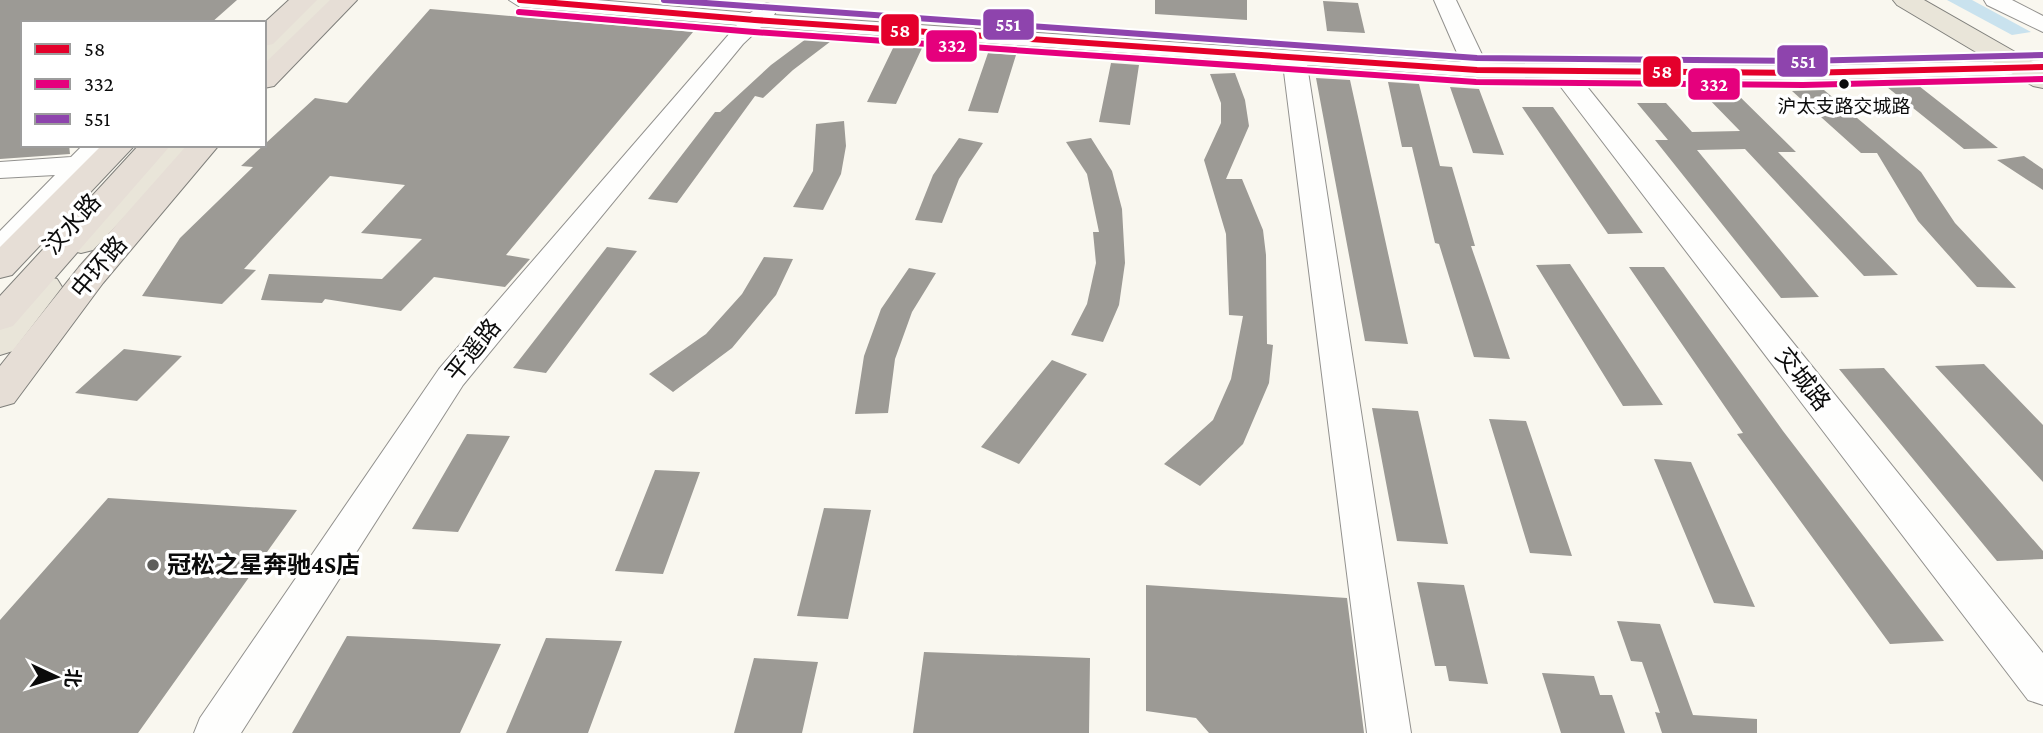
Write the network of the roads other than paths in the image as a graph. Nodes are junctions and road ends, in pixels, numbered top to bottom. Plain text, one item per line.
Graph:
1 (297, 0) edge
2 (304, 0) edge
3 (321, 0) edge
4 (335, 0) edge
5 (344, 0) edge
6 (351, 0) edge
7 (520, 0) edge
8 (1445, 0) edge
9 (1906, 0) edge
10 (1923, 0) edge
11 (1995, 0) edge
12 (765, 10) edge
13 (2043, 24) edge
14 (266, 29) edge
15 (266, 36) edge
16 (266, 55) edge
17 (1294, 58) junction
18 (1477, 70) junction
19 (2039, 71) edge
20 (266, 72) edge
21 (1563, 73) junction
22 (266, 78) edge
23 (266, 87) edge
24 (118, 147) edge
25 (144, 147) edge
26 (154, 147) edge
27 (176, 147) edge
28 (194, 147) edge
29 (202, 147) edge
30 (211, 147) edge
31 (79, 164) edge
32 (0, 170) edge
33 (0, 183) edge
34 (0, 248) edge
35 (0, 267) edge
36 (0, 306) edge
37 (0, 318) edge
38 (0, 342) edge
39 (0, 370) edge
40 (0, 393) edge
41 (0, 408) edge
42 (2043, 686) edge
43 (216, 733) edge
44 (1390, 733) edge

1 - 14 main road
2 - 15 highway
3 - 16 main road
4 - 20 main road
5 - 22 highway
6 - 23 main road
7 - 12 street
8 - 18 street
9 - 19 main road
10 - 19 main road
11 - 13 street
12 - 17 street
12 - 43 street, 平遥路
17 - 18 street
17 - 44 street
18 - 21 street
19 - 21 street
21 - 42 street, 交城路
24 - 35 highway
25 - 36 main road, 汶水路
26 - 37 highway, 中环路
27 - 38 main road, 汶水路
28 - 39 main road, 汶水路
29 - 40 highway, 中环路
30 - 41 main road
31 - 32 street
31 - 33 street
31 - 34 street

